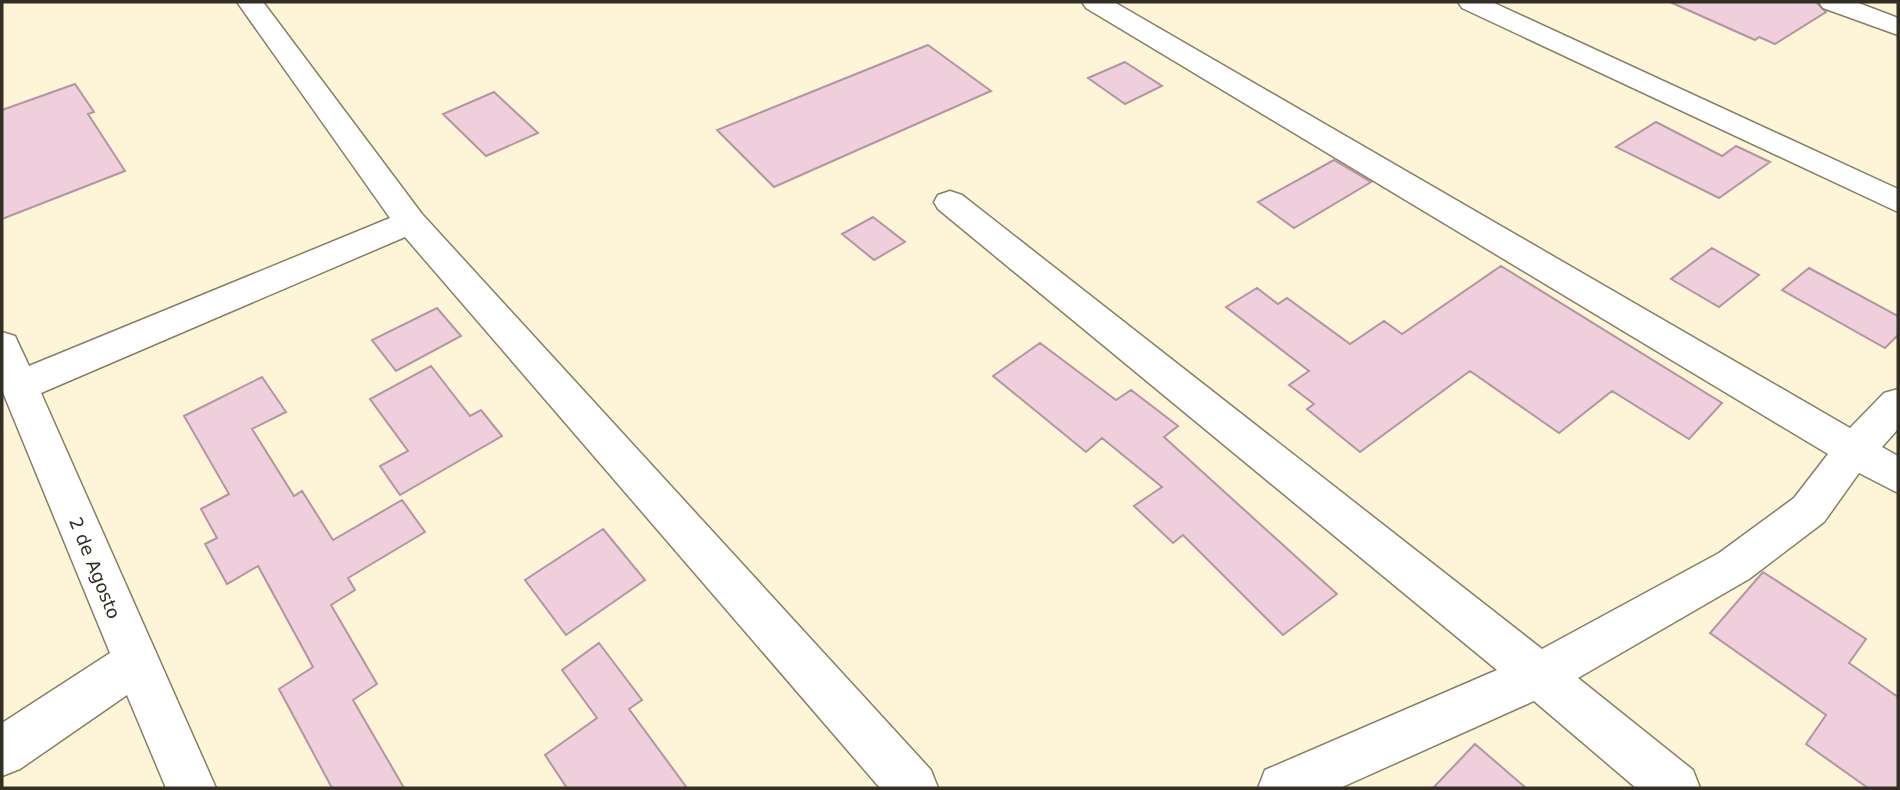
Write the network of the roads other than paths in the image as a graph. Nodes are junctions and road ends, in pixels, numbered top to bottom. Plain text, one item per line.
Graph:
1 (250, 2) edge
2 (1095, 2) edge
3 (1471, 2) edge
4 (1832, 2) edge
5 (1898, 27) edge
6 (950, 202) dead end
7 (1898, 202) edge
8 (410, 222) junction
9 (2, 346) edge
10 (20, 386) junction
11 (1898, 404) edge
12 (1854, 450) junction
13 (1898, 476) edge
14 (134, 663) junction
15 (1539, 675) junction
16 (2, 752) edge
17 (191, 788) edge
18 (913, 788) edge
19 (1283, 788) edge
20 (1675, 788) edge

1 - 8 street
2 - 12 street
3 - 7 street
4 - 5 street
6 - 15 street
8 - 10 street
8 - 18 street
9 - 10 street, 2 de Agosto
10 - 14 street, 2 de Agosto
11 - 12 street
12 - 13 street
12 - 15 street
14 - 16 street
14 - 17 street, 2 de Agosto
15 - 19 street
15 - 20 street

